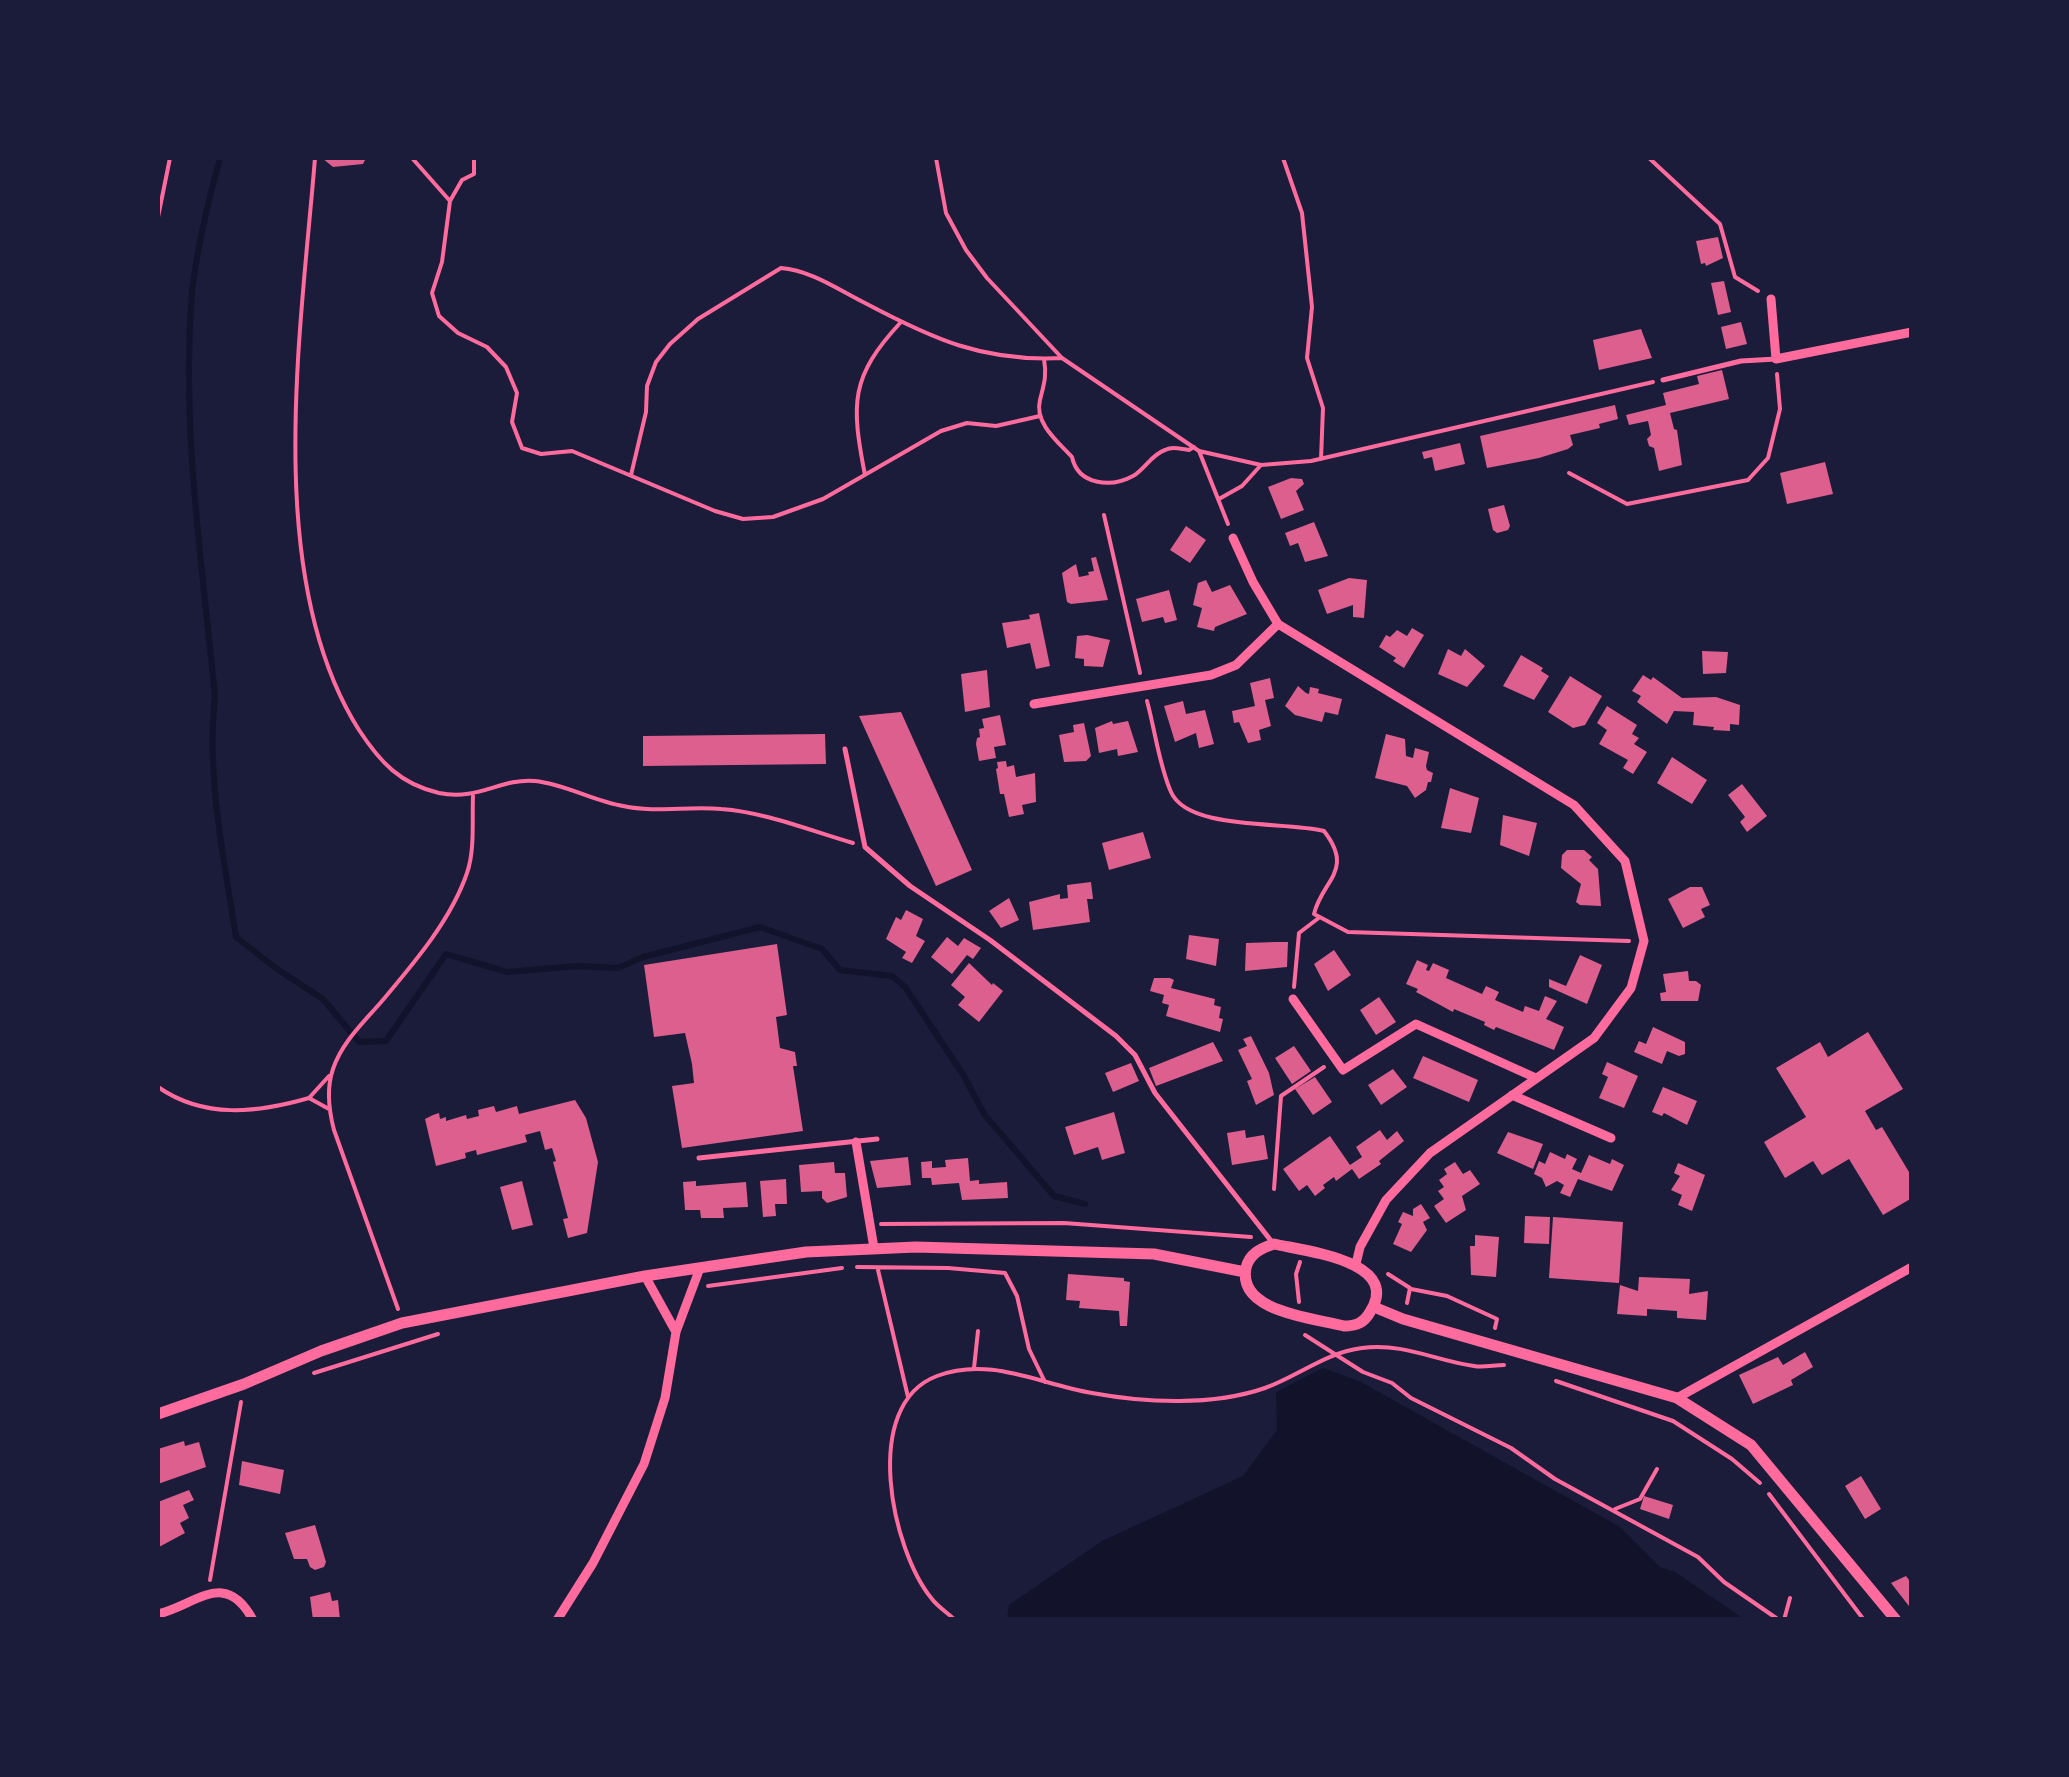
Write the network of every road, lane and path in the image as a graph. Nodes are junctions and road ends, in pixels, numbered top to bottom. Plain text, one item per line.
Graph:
1 (170, 158) edge
2 (315, 158) edge
3 (412, 158) edge
4 (474, 158) edge
5 (936, 158) edge
6 (1283, 158) edge
7 (1648, 158) edge
8 (450, 201) junction
9 (158, 217) edge
10 (1771, 299) joint
11 (901, 322) junction
12 (1912, 332) edge
13 (1062, 358) junction
14 (1044, 359) junction
15 (1776, 359) junction
16 (1663, 380) joint
17 (1040, 416) junction
18 (1196, 449) junction
19 (1321, 459) junction
20 (1261, 465) junction
21 (1569, 473) dead end
22 (631, 475) junction
23 (865, 475) junction
24 (1219, 499) junction
25 (1104, 515) dead end
26 (1233, 538) joint
27 (1278, 624) junction
28 (1144, 686) junction
29 (1034, 704) dead end
30 (845, 748) dead end
31 (473, 796) junction
32 (865, 846) junction
33 (1320, 917) junction
34 (1644, 941) junction
35 (1293, 999) joint
36 (332, 1072) junction
37 (1314, 1074) dead end
38 (1536, 1078) junction
39 (158, 1087) edge
40 (1512, 1095) junction
41 (309, 1098) junction
42 (328, 1109) junction
43 (1611, 1138) dead end
44 (877, 1139) dead end
45 (856, 1142) junction
46 (699, 1158) dead end
47 (1274, 1189) dead end
48 (872, 1224) junction
49 (1270, 1238) junction
50 (874, 1248) junction
51 (1356, 1264) junction
52 (1912, 1266) edge
53 (700, 1268) junction
54 (877, 1268) junction
55 (1244, 1272) junction
56 (646, 1276) junction
57 (692, 1288) junction
58 (1410, 1288) dead end
59 (1374, 1307) junction
60 (402, 1323) junction
61 (453, 1329) dead end
62 (978, 1331) dead end
63 (676, 1332) junction
64 (1493, 1346) junction
65 (1335, 1356) junction
66 (1476, 1367) junction
67 (974, 1368) junction
68 (1521, 1370) dead end
69 (313, 1374) dead end
70 (1044, 1382) junction
71 (1557, 1382) dead end
72 (908, 1397) junction
73 (1677, 1398) junction
74 (227, 1408) dead end
75 (158, 1414) edge
76 (1657, 1469) dead end
77 (1615, 1509) junction
78 (208, 1592) junction
79 (1790, 1598) dead end
80 (158, 1614) edge
81 (253, 1620) edge
82 (558, 1620) edge
83 (955, 1620) edge
84 (1781, 1620) edge
85 (1803, 1620) edge
86 (1815, 1620) edge
87 (1864, 1620) edge
88 (1896, 1620) edge

1 - 9 path
2 - 31 path
3 - 8 path
4 - 8 path
5 - 13 path
6 - 19 path
7 - 10 path
8 - 22 path
10 - 15 street
11 - 14 path
11 - 22 path
11 - 23 path
12 - 15 street
13 - 14 path
13 - 18 path
14 - 17 path
15 - 16 lane
15 - 21 path
16 - 19 path
17 - 18 path
17 - 23 path
18 - 20 path
18 - 24 path
19 - 20 path
20 - 24 path
22 - 23 path
24 - 26 path
25 - 28 path
26 - 27 street
27 - 28 street
27 - 34 street
28 - 29 street
28 - 33 path
30 - 32 lane
31 - 32 path
31 - 36 path
32 - 49 lane
33 - 34 path
33 - 35 path
34 - 38 street
35 - 38 street
36 - 41 path
36 - 42 path
37 - 47 path
38 - 40 street
39 - 41 path
40 - 43 street
40 - 51 street
41 - 42 path
42 - 60 path
44 - 45 lane
45 - 46 lane
45 - 48 street
48 - 49 path
48 - 50 street
49 - 51 street
49 - 55 street
50 - 53 street
50 - 54 path
50 - 55 street
51 - 59 street
52 - 73 street
53 - 56 street
53 - 57 street
54 - 57 path
54 - 70 path
54 - 72 path
55 - 59 street
56 - 60 street
56 - 63 street
57 - 63 street
58 - 64 path
59 - 64 street
60 - 75 street
61 - 69 path
62 - 67 path
63 - 82 street
64 - 66 path
64 - 73 street
65 - 66 path
65 - 70 path
65 - 77 path
66 - 68 path
67 - 70 path
67 - 72 path
71 - 87 path
72 - 83 path
73 - 88 street
74 - 78 path
76 - 77 path
77 - 84 path
78 - 80 street
78 - 81 street
79 - 84 path
85 - 86 path

